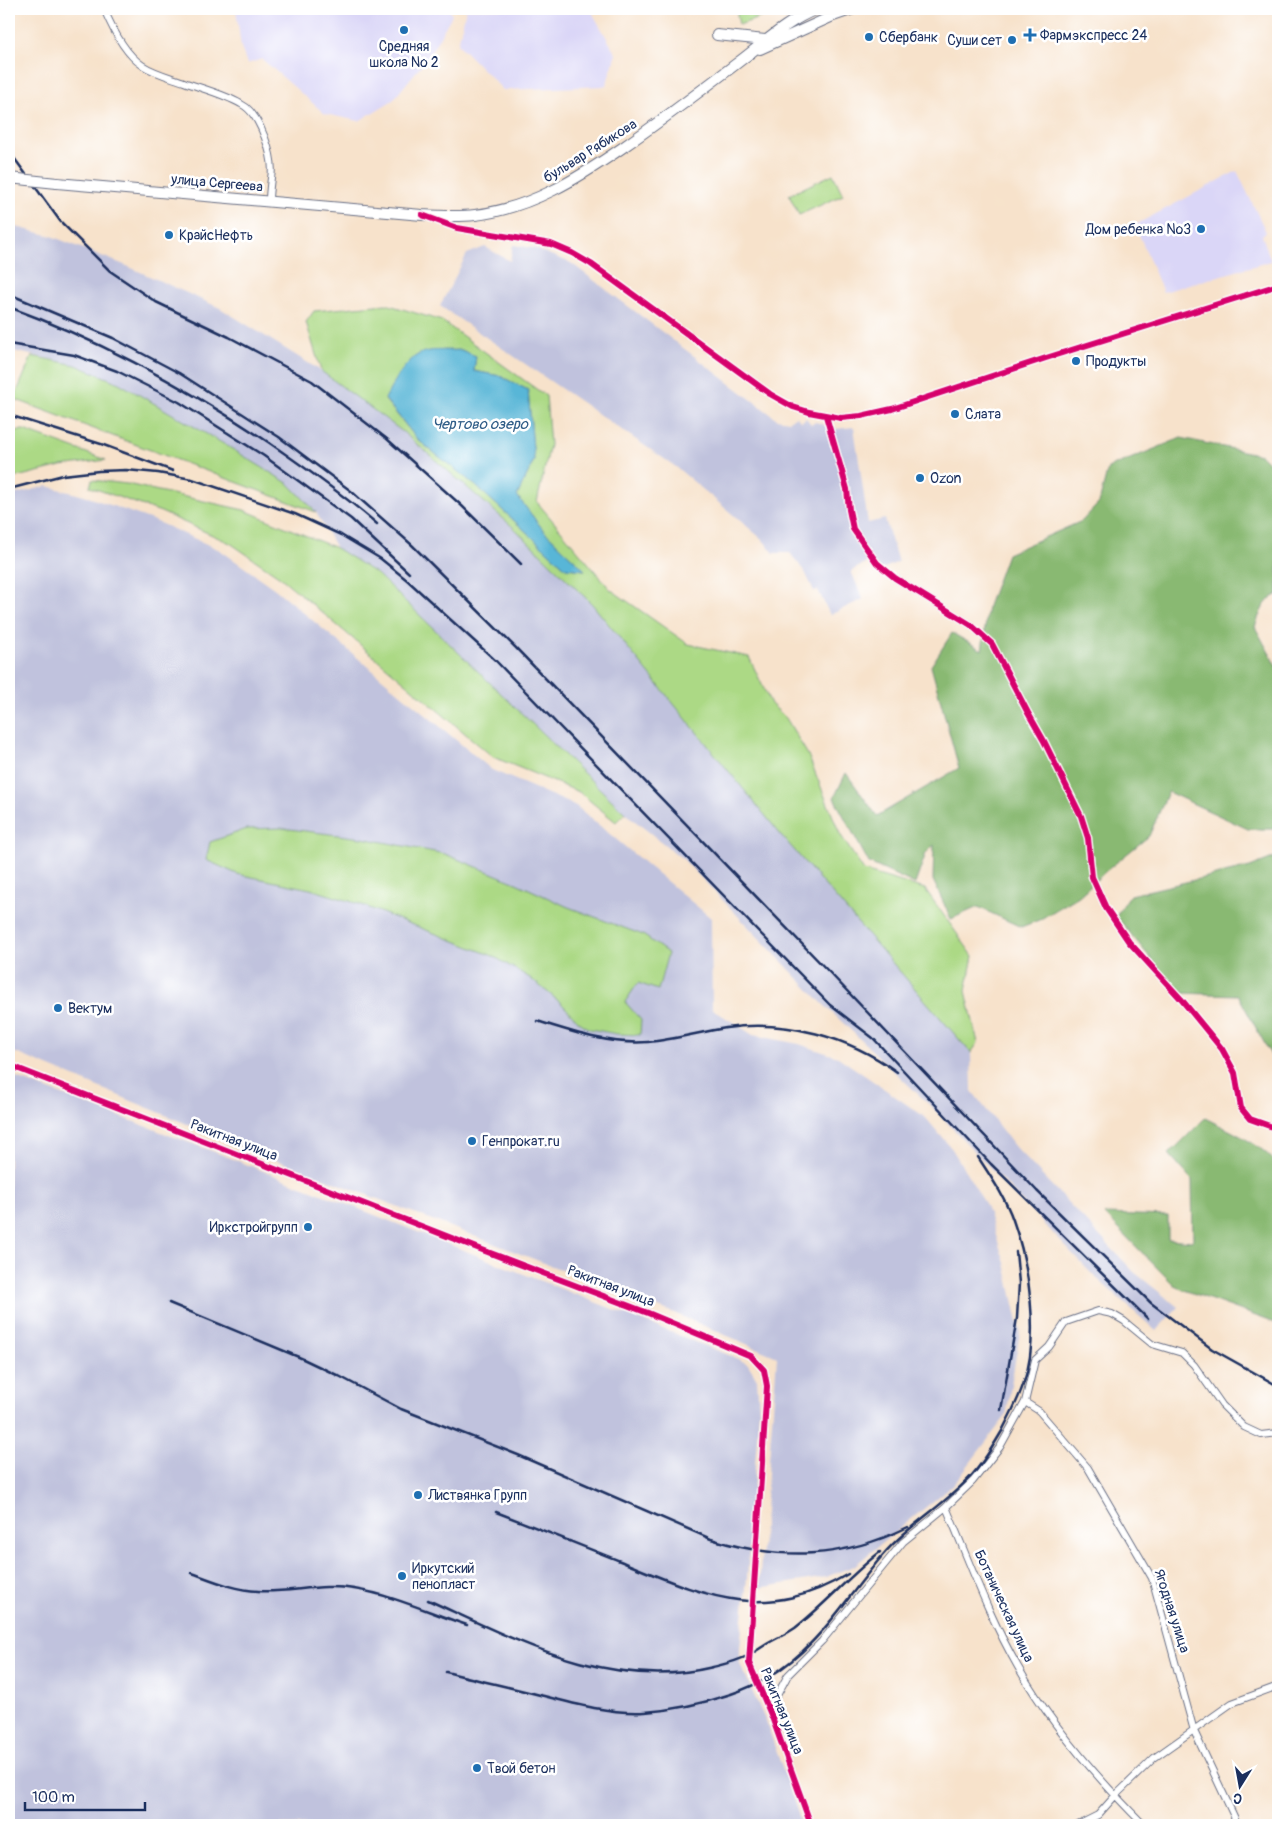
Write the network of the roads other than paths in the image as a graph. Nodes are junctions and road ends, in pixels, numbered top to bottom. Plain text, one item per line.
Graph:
1 (104, 9) edge
2 (817, 9) edge
3 (853, 9) edge
4 (717, 35) dead end
5 (765, 40) junction
6 (750, 54) junction
7 (9, 178) edge
8 (268, 201) junction
9 (422, 215) junction
10 (1278, 285) edge
11 (826, 416) junction
12 (9, 1065) edge
13 (1278, 1129) edge
14 (1025, 1402) junction
15 (1278, 1433) edge
16 (946, 1507) junction
17 (1278, 1686) edge
18 (769, 1710) junction
19 (1194, 1731) junction
20 (1115, 1796) junction
21 (811, 1825) edge
22 (1078, 1825) edge
23 (1144, 1825) edge
24 (1238, 1825) edge

1 - 8 street
2 - 5 main road, бульвар Рябикова
3 - 6 main road, бульвар Рябикова
4 - 5 main road
5 - 6 main road, бульвар Рябикова
6 - 9 main road, бульвар Рябикова
7 - 8 main road, улица Сергеева, bridge
8 - 9 main road, улица Сергеева
9 - 11 street
10 - 11 street
11 - 13 street
12 - 18 street, Ракитная улица
14 - 15 street
14 - 16 street
14 - 19 street, Ягодная улица
16 - 18 street
16 - 20 street, Ботаническая улица
17 - 19 street
18 - 21 street, Ракитная улица
19 - 20 street
19 - 24 street, Ягодная улица
20 - 22 street
20 - 23 street, Ботаническая улица

